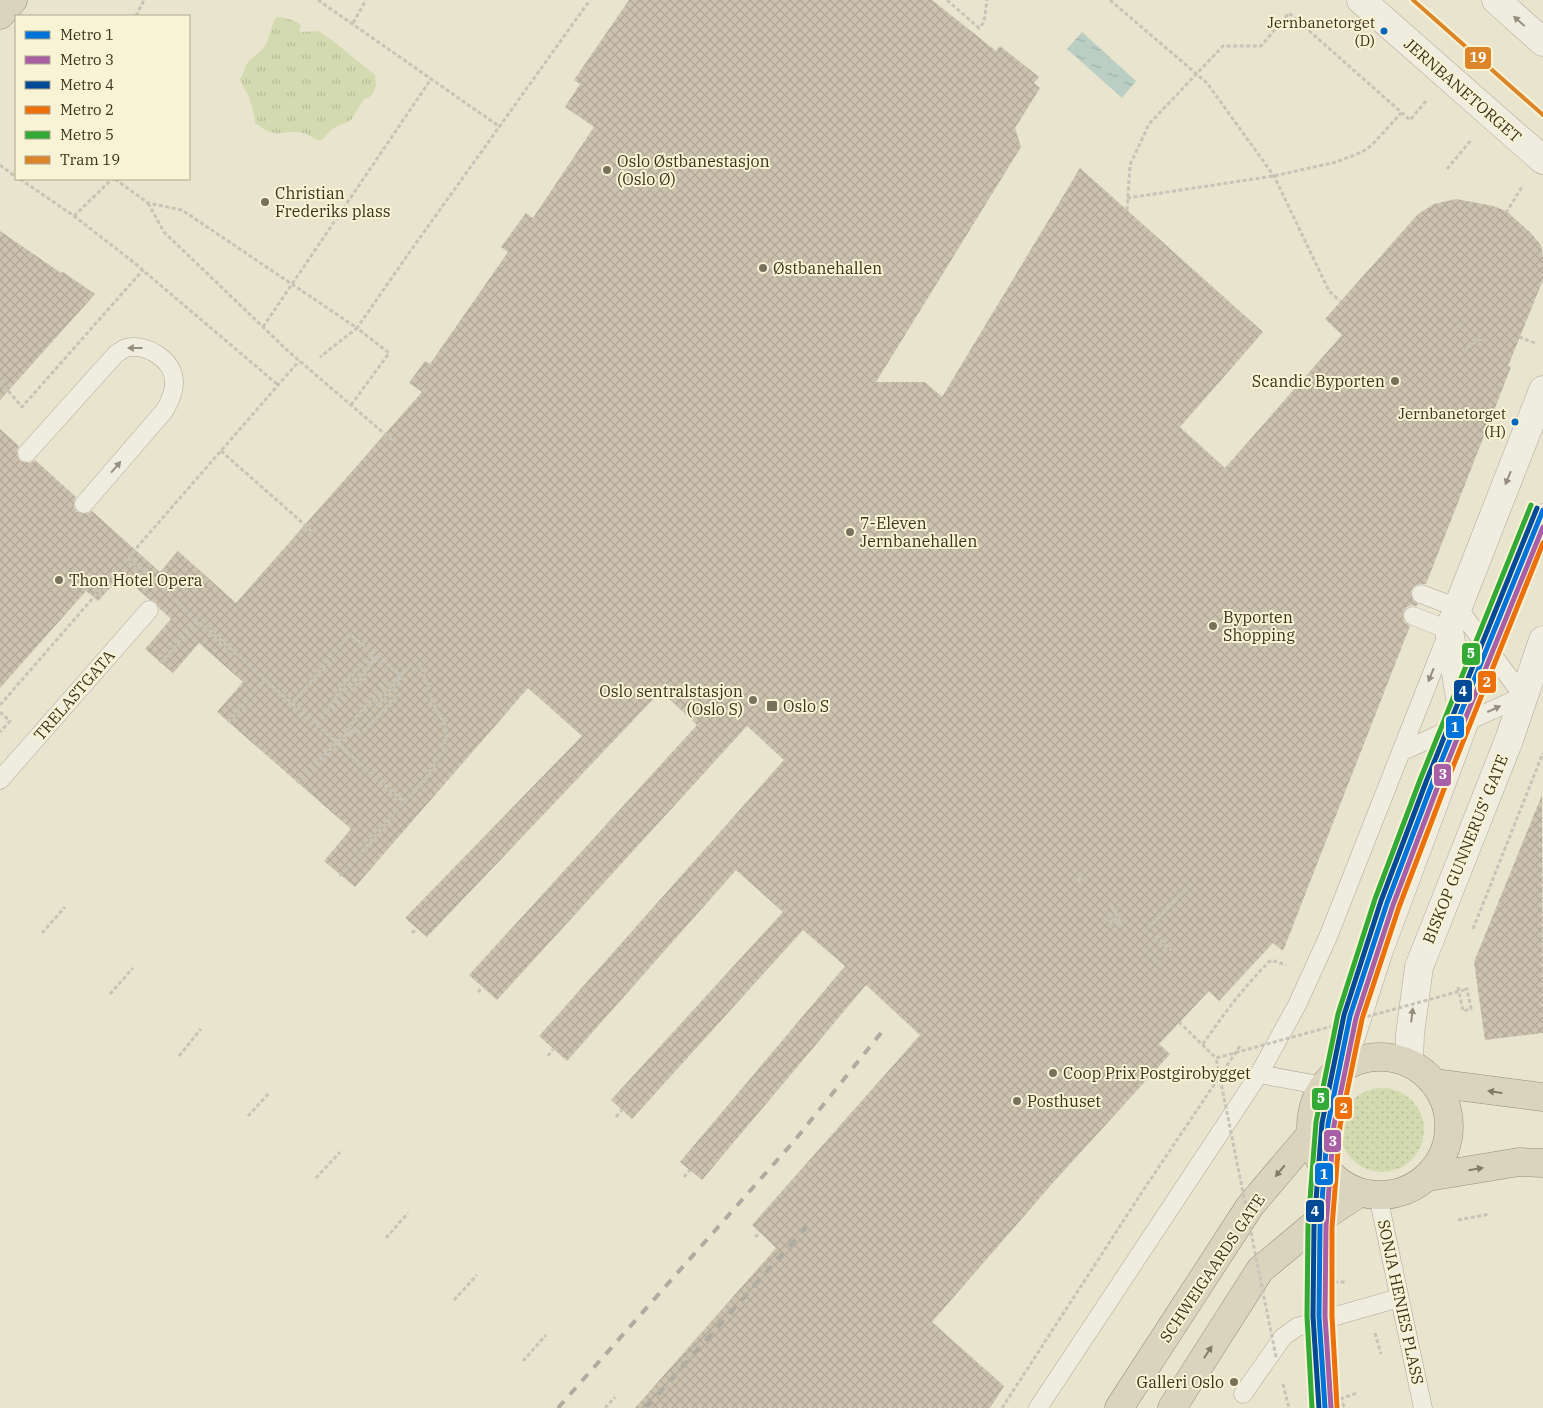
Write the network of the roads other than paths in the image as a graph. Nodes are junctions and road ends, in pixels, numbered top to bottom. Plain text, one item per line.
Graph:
1 (13, 0) edge
2 (1361, 0) edge
3 (1496, 0) edge
4 (0, 15) edge
5 (1543, 42) edge
6 (1543, 160) edge
7 (1543, 390) edge
8 (27, 453) dead end
9 (84, 504) dead end
10 (1543, 513) edge
11 (1421, 594) dead end
12 (148, 610) dead end
13 (1413, 616) dead end
14 (1453, 619) junction
15 (1543, 640) edge
16 (1489, 651) junction
17 (1524, 696) junction
18 (1464, 723) junction
19 (1401, 752) junction
20 (0, 780) edge
21 (1409, 1063) junction
22 (1259, 1074) junction
23 (1331, 1079) junction
24 (1434, 1084) junction
25 (1543, 1098) edge
26 (1311, 1134) junction
27 (1543, 1163) edge
28 (1428, 1177) junction
29 (1369, 1194) junction
30 (1399, 1298) junction
31 (1243, 1394) dead end
32 (1038, 1408) edge
33 (1119, 1408) edge
34 (1172, 1408) edge
35 (1423, 1408) edge

1 - 4 highway
2 - 6 street, JERNBANETORGET
5 -> 3 street
7 -> 14 street
9 -> 8 lane
10 - 16 lane
11 - 14 lane
12 - 20 lane, TRELASTGATA
13 - 14 lane
14 - 16 lane
14 - 18 street
14 -> 19 lane
15 - 17 street, BISKOP GUNNERUS’ GATE
16 - 17 lane
16 - 18 lane
18 -> 17 lane
21 -> 17 street, BISKOP GUNNERUS’ GATE
18 - 19 lane
18 - 23 street
19 - 22 lane
21 - 23 highway
21 - 24 highway
22 - 23 lane
22 - 32 lane
23 - 26 highway
25 -> 24 highway
24 - 28 highway
26 - 29 highway
26 -> 33 highway, SCHWEIGAARDS GATE
28 -> 27 highway
28 - 29 highway
29 - 30 lane, SONJA HENIES PLASS
34 -> 29 highway
30 - 31 lane
30 - 35 lane, SONJA HENIES PLASS

